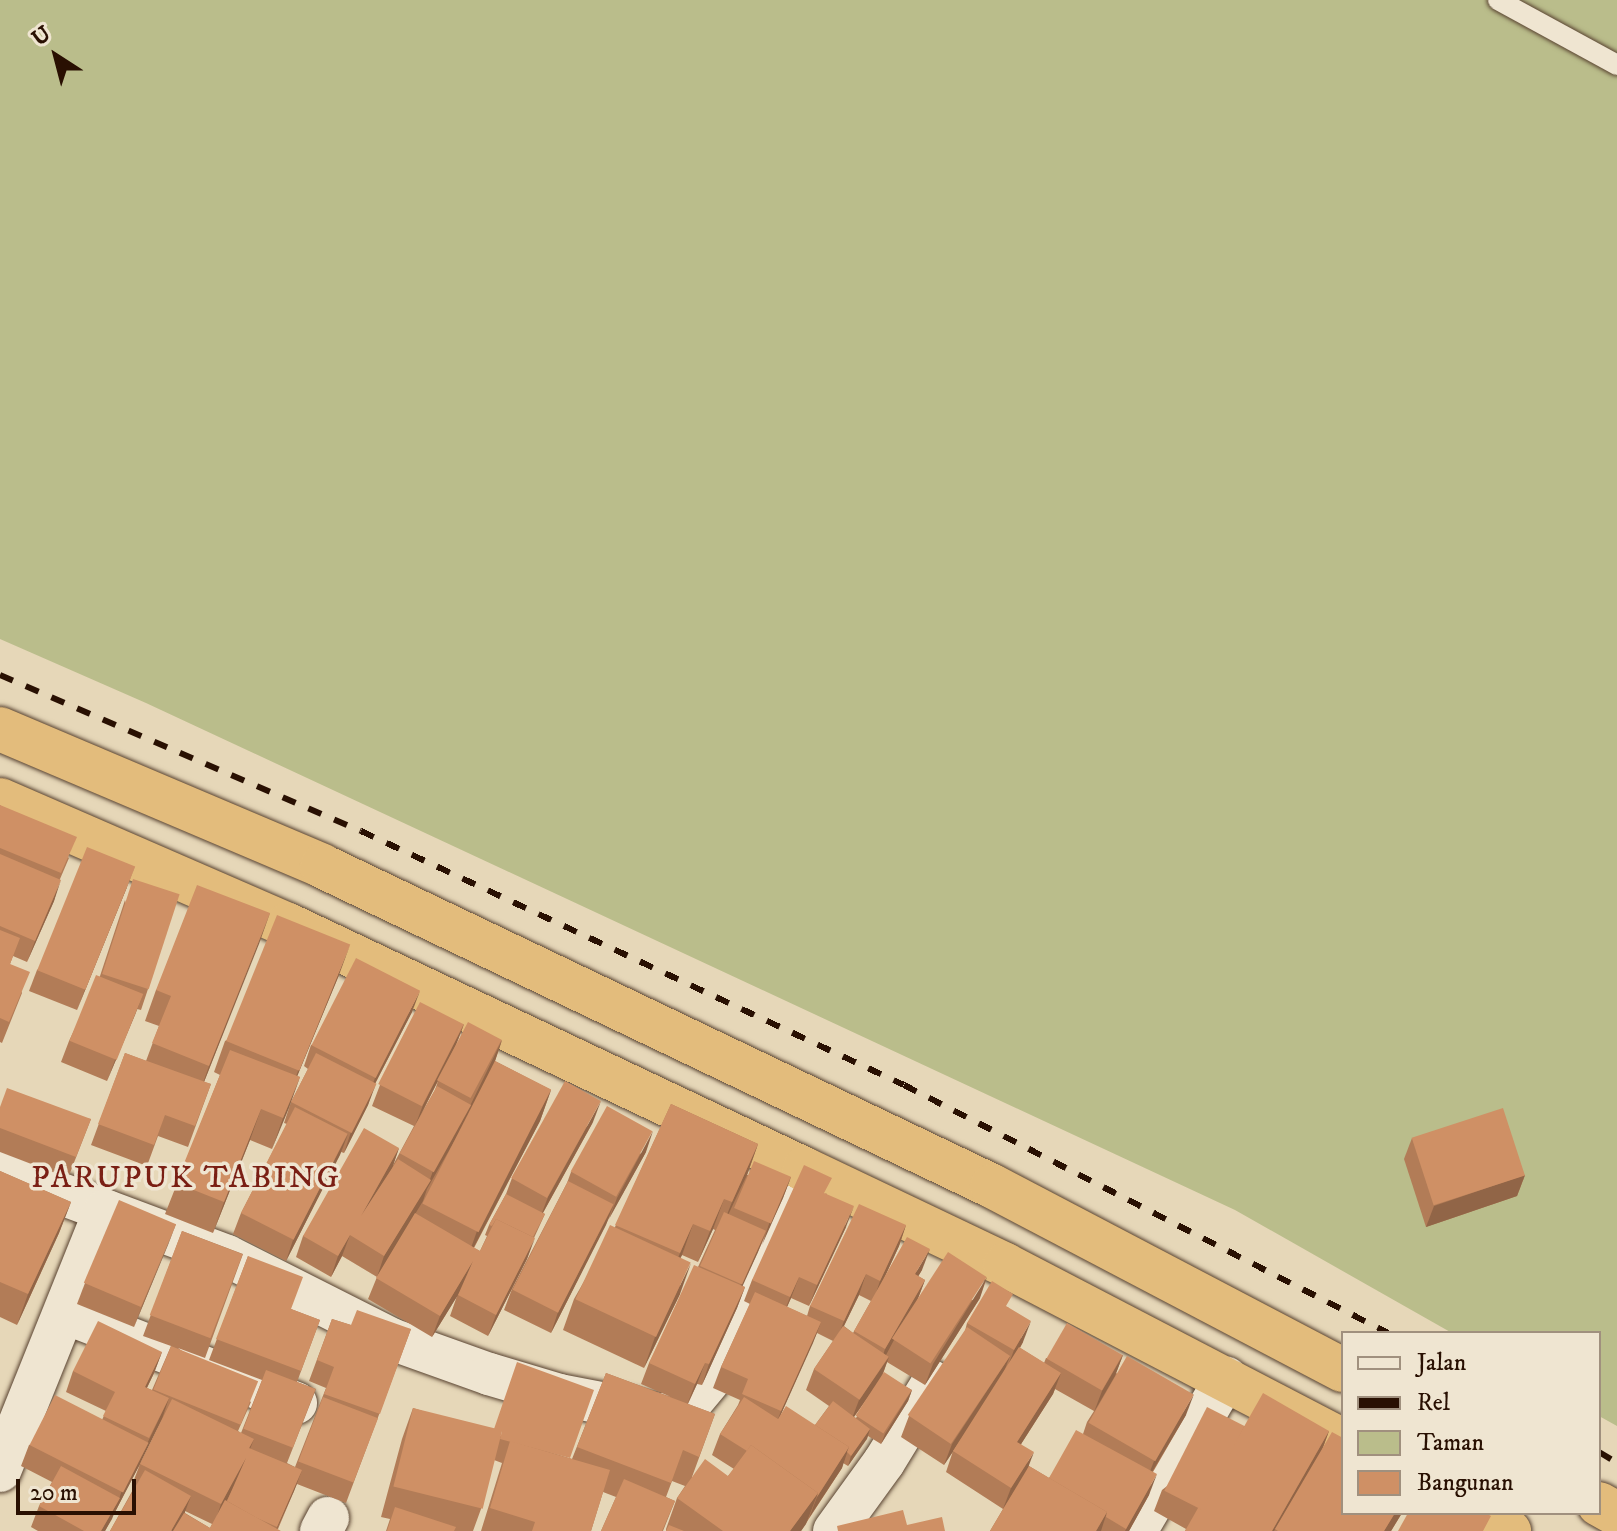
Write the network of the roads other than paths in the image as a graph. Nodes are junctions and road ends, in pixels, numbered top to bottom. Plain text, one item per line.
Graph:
1 (1498, 0) edge
2 (1617, 65) edge
3 (0, 729) edge
4 (0, 800) edge
5 (322, 866) junction
6 (288, 925) junction
7 (804, 1169) junction
8 (0, 1171) edge
9 (105, 1210) junction
10 (1005, 1265) junction
11 (981, 1305) edge
12 (65, 1313) junction
13 (957, 1344) edge
14 (1341, 1369) edge
15 (1226, 1378) junction
16 (296, 1403) edge
17 (1341, 1440) edge
18 (0, 1471) edge
19 (834, 1531) edge
20 (1136, 1531) edge

1 - 2 lane
3 - 5 highway
4 - 6 highway
5 - 6 highway
5 - 14 highway
6 - 7 highway
7 - 9 street
7 - 10 highway
8 - 9 street
9 - 12 street
10 - 11 street
10 - 15 highway
12 - 16 street
12 - 18 street
13 - 19 street
15 - 17 highway
15 - 20 street

